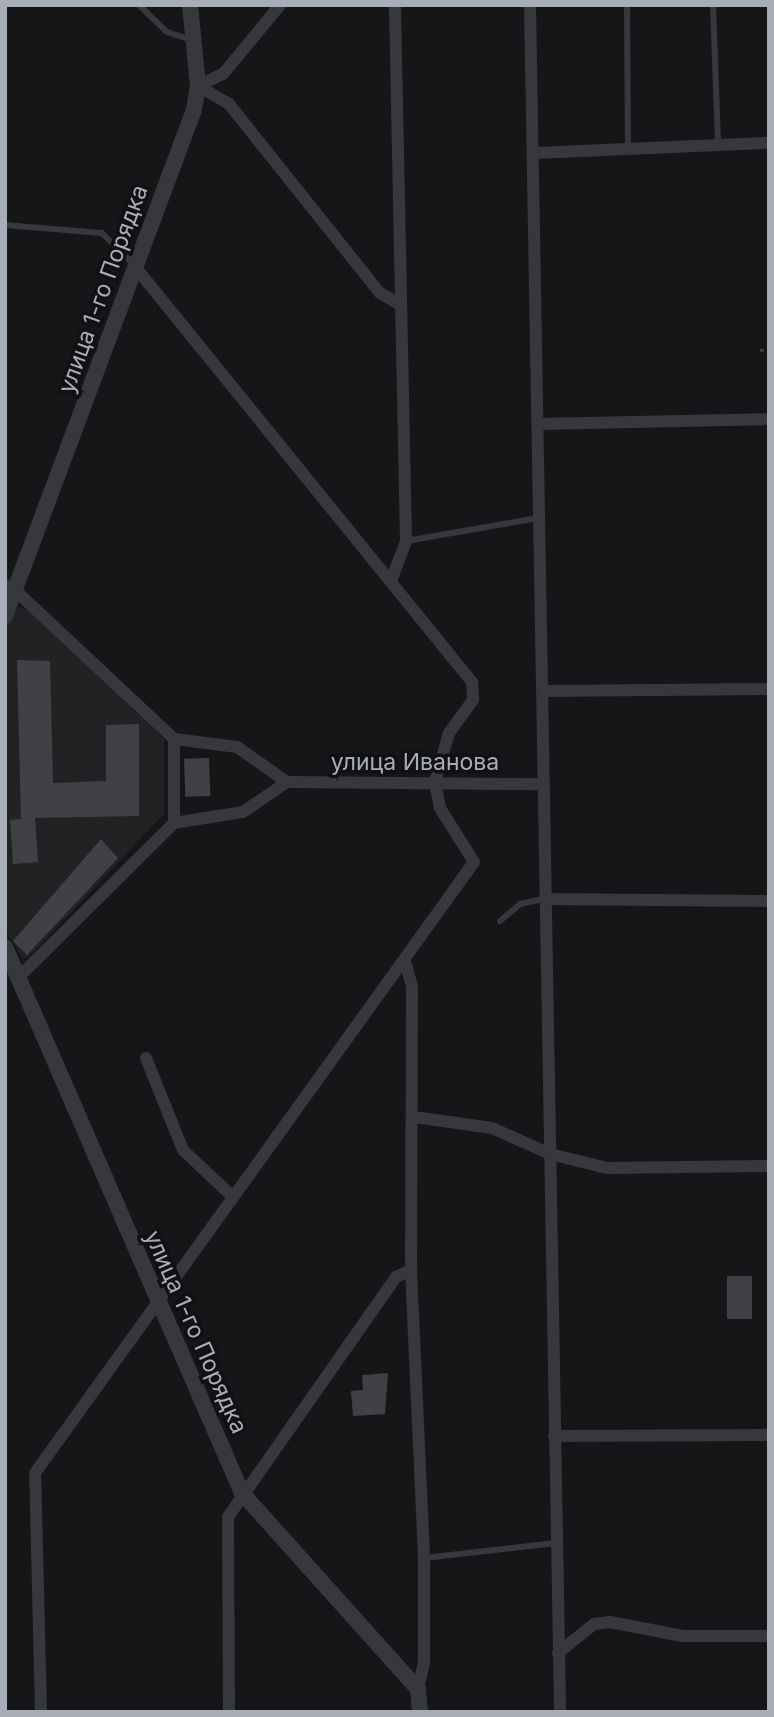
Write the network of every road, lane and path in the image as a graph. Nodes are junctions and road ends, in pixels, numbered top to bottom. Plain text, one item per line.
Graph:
1 (139, 5) edge
2 (190, 5) edge
3 (280, 5) edge
4 (395, 5) edge
5 (530, 5) edge
6 (627, 5) edge
7 (713, 5) edge
8 (189, 39) junction
9 (198, 86) junction
10 (718, 142) junction
11 (769, 143) edge
12 (628, 148) junction
13 (536, 153) junction
14 (5, 225) edge
15 (136, 268) junction
16 (399, 304) junction
17 (760, 349) dead end
18 (769, 349) edge
19 (769, 419) edge
20 (539, 424) junction
21 (541, 518) junction
22 (406, 541) junction
23 (391, 581) junction
24 (10, 586) edge
25 (5, 616) edge
26 (769, 689) edge
27 (544, 691) junction
28 (174, 739) junction
29 (287, 782) junction
30 (435, 782) junction
31 (541, 784) junction
32 (174, 823) junction
33 (544, 899) junction
34 (769, 901) edge
35 (500, 921) dead end
36 (5, 947) edge
37 (406, 964) junction
38 (18, 978) junction
39 (146, 1058) dead end
40 (414, 1117) junction
41 (550, 1154) junction
42 (769, 1166) edge
43 (232, 1196) junction
44 (411, 1270) junction
45 (155, 1299) junction
46 (769, 1435) edge
47 (554, 1436) junction
48 (242, 1493) junction
49 (555, 1543) junction
50 (424, 1558) junction
51 (769, 1636) edge
52 (558, 1653) junction
53 (418, 1689) junction
54 (41, 1712) edge
55 (229, 1712) edge
56 (420, 1712) edge
57 (560, 1712) edge

1 - 8 lane
2 - 8 street
3 - 9 street
4 - 16 street
5 - 13 street
6 - 12 lane
7 - 10 lane
8 - 9 street
9 - 15 street, улица 1-го Порядка
9 - 16 street
10 - 11 street
10 - 12 street
12 - 13 street
13 - 20 street
14 - 15 lane
15 - 23 street
15 - 24 street, улица 1-го Порядка
16 - 22 street
17 - 18 path
19 - 20 street
20 - 21 street
21 - 22 lane
21 - 27 street
22 - 23 street
23 - 30 street
24 - 25 street, улица 1-го Порядка
24 - 28 street
26 - 27 street
27 - 31 street
28 - 29 street
28 - 32 street
29 - 30 street, улица Иванова
29 - 32 street
30 - 31 street, улица Иванова
30 - 37 street
31 - 33 street
32 - 38 street
33 - 34 street
33 - 35 lane
33 - 41 street
36 - 38 street, улица 1-го Порядка
37 - 40 street
37 - 43 street
38 - 45 street, улица 1-го Порядка
39 - 43 street
40 - 41 street
40 - 44 street
41 - 42 street
41 - 47 street
43 - 45 street
44 - 48 street
44 - 50 street
45 - 48 street, улица 1-го Порядка
45 - 54 street
46 - 47 street
47 - 49 street
48 - 53 street, улица 1-го Порядка
48 - 55 street
49 - 50 lane
49 - 52 street
50 - 53 street
51 - 52 street
52 - 57 street
53 - 56 street

